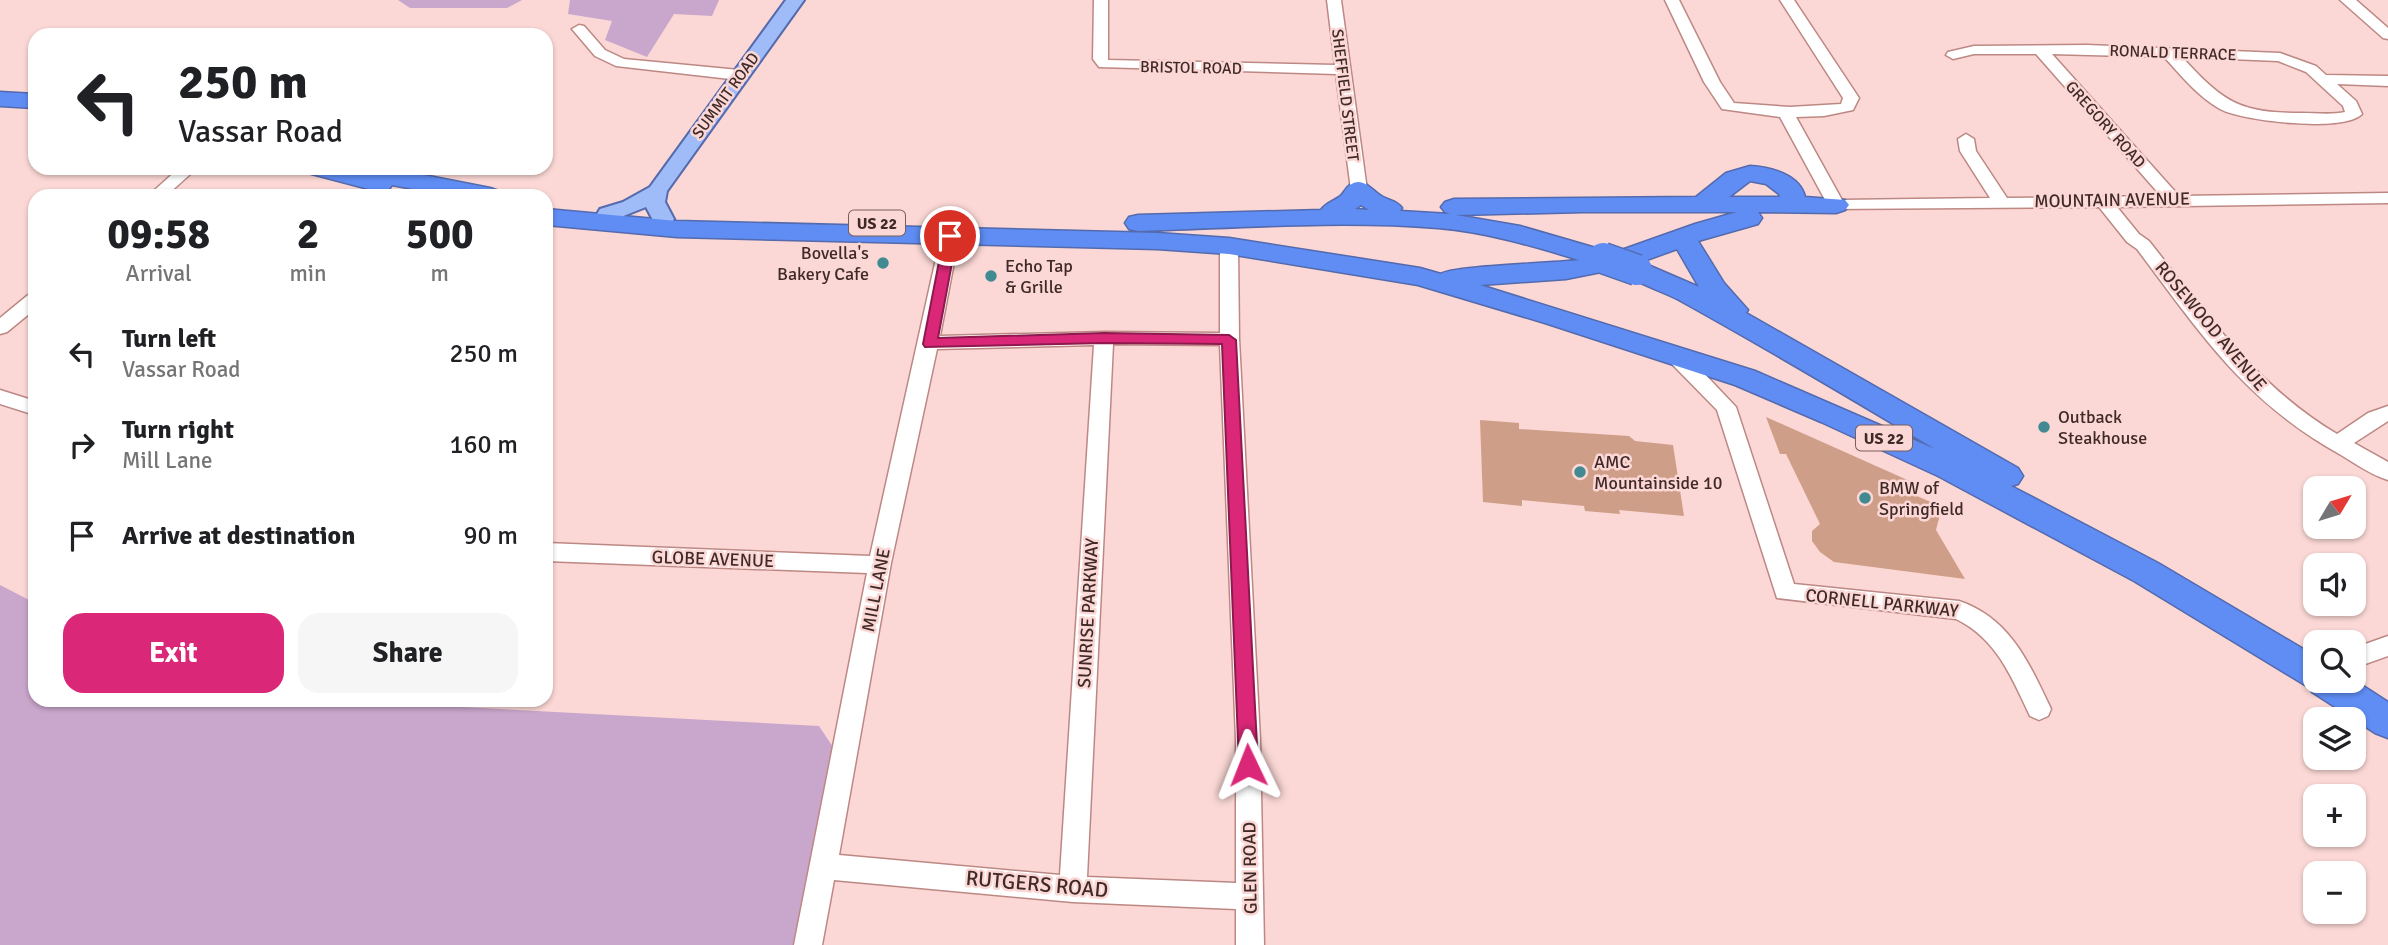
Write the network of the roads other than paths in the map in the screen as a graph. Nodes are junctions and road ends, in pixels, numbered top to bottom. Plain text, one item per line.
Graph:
1 (795, 0) edge
2 (1101, 0) edge
3 (1334, 0) edge
4 (1672, 0) edge
5 (1787, 0) edge
6 (2347, 0) edge
7 (579, 29) dead end
8 (2388, 35) edge
9 (2040, 49) junction
10 (2170, 54) junction
11 (1953, 55) dead end
12 (1343, 70) junction
13 (739, 75) junction
14 (2322, 79) junction
15 (2388, 80) edge
16 (0, 99) edge
17 (28, 101) edge
18 (0, 108) edge
19 (28, 110) edge
20 (1784, 110) junction
21 (1966, 139) dead end
22 (181, 175) edge
23 (347, 175) edge
24 (385, 175) edge
25 (164, 189) edge
26 (406, 189) edge
27 (453, 189) edge
28 (1359, 190) junction
29 (657, 191) junction
30 (2388, 198) edge
31 (2173, 199) junction
32 (2111, 200) junction
33 (2001, 202) junction
34 (1790, 203) junction
35 (1836, 205) junction
36 (553, 208) edge
37 (1389, 208) junction
38 (1334, 210) junction
39 (608, 214) junction
40 (553, 218) edge
41 (663, 219) junction
42 (1208, 219) junction
43 (1725, 222) junction
44 (950, 236) junction
45 (1683, 237) junction
46 (1229, 246) junction
47 (1420, 277) junction
48 (28, 305) edge
49 (0, 328) edge
50 (1765, 335) junction
51 (1104, 338) junction
52 (1229, 340) junction
53 (930, 344) junction
54 (1674, 354) junction
55 (1745, 378) junction
56 (0, 397) edge
57 (28, 406) edge
58 (1726, 407) junction
59 (2388, 413) edge
60 (2338, 444) junction
61 (2388, 472) edge
62 (553, 552) edge
63 (880, 565) junction
64 (2388, 646) edge
65 (2303, 651) edge
66 (2366, 654) edge
67 (2303, 667) edge
68 (2366, 691) edge
69 (2343, 693) edge
70 (2388, 705) edge
71 (2039, 709) dead end
72 (2388, 722) edge
73 (824, 866) junction
74 (1073, 889) junction
75 (1251, 897) junction
76 (808, 945) edge
77 (1250, 945) edge

1 - 13 main road, SUMMIT ROAD
2 - 12 street, BRISTOL ROAD
3 - 12 street, SHEFFIELD STREET
4 - 20 street
5 - 20 street
6 - 8 street
7 - 13 street
9 - 10 street, RONALD TERRACE
9 - 11 street, RONALD TERRACE
9 - 31 street, GREGORY ROAD
10 - 14 street, RONALD TERRACE
10 - 14 street, RONALD TERRACE
12 - 28 street, SHEFFIELD STREET
13 - 29 main road, SUMMIT ROAD
14 - 15 street
16 - 17 highway
18 - 19 highway
20 - 35 street
21 - 33 street
22 - 25 street
23 - 26 highway
24 - 27 highway
28 - 37 highway
28 - 38 highway
29 - 39 main road, SUMMIT ROAD
29 - 41 main road
30 - 31 street, MOUNTAIN AVENUE
31 - 32 street, MOUNTAIN AVENUE
32 - 33 street, MOUNTAIN AVENUE
32 - 60 street, ROSEWOOD AVENUE
33 - 35 street, MOUNTAIN AVENUE
34 - 35 highway
34 - 37 highway
34 - 43 highway
35 - 43 highway
36 - 39 highway, US 22
37 - 38 highway
38 - 42 highway
39 - 41 highway, US 22
40 - 44 highway, US 22
41 - 42 highway, US 22
42 - 50 highway, US 22, bridge
43 - 45 highway
44 - 46 highway, US 22
44 - 53 street, MILL LANE
45 - 47 highway
45 - 50 highway
46 - 47 highway, US 22
46 - 52 street, GLEN ROAD
47 - 54 highway, US 22
48 - 49 street
50 - 65 highway, US 22
51 - 52 street
51 - 53 street
51 - 74 street, SUNRISE PARKWAY
52 - 75 street, GLEN ROAD
53 - 63 street, MILL LANE
54 - 55 highway, US 22
54 - 58 street, CORNELL PARKWAY
55 - 58 street
55 - 67 highway, US 22
56 - 57 street
58 - 71 street, CORNELL PARKWAY
59 - 60 street
60 - 61 street, ROSEWOOD AVENUE
62 - 63 street, GLOBE AVENUE
63 - 73 street, MILL LANE
64 - 66 street
68 - 70 highway
69 - 72 highway
73 - 74 street, RUTGERS ROAD
73 - 76 street, MILL LANE
74 - 75 street, RUTGERS ROAD
75 - 77 street, GLEN ROAD

